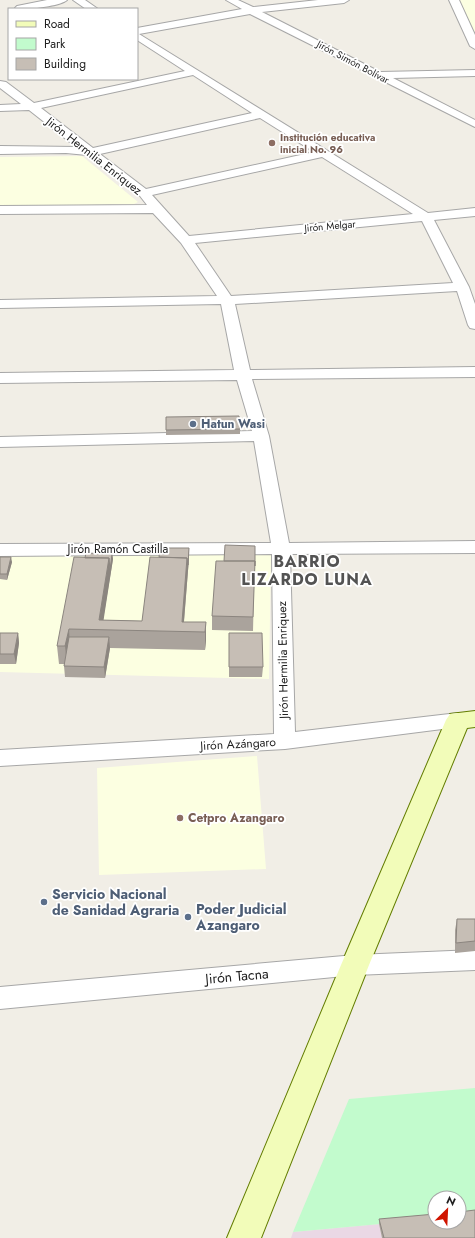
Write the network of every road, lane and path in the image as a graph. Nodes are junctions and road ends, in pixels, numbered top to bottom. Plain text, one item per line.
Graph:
1 (62, 0) edge
2 (78, 0) edge
3 (231, 0) edge
4 (344, 0) edge
5 (454, 0) edge
6 (20, 8) dead end
7 (91, 8) edge
8 (254, 10) junction
9 (138, 31) edge
10 (138, 37) edge
11 (475, 46) edge
12 (194, 72) junction
13 (475, 73) edge
14 (377, 75) junction
15 (2, 84) dead end
16 (31, 107) junction
17 (0, 108) edge
18 (261, 114) junction
19 (475, 124) edge
20 (0, 150) edge
21 (91, 152) junction
22 (325, 154) junction
23 (144, 193) junction
24 (156, 209) junction
25 (0, 210) edge
26 (475, 212) edge
27 (426, 217) junction
28 (186, 240) junction
29 (462, 287) junction
30 (227, 300) junction
31 (0, 304) edge
32 (475, 325) edge
33 (475, 372) edge
34 (243, 375) junction
35 (0, 378) edge
36 (261, 436) junction
37 (0, 442) edge
38 (475, 547) edge
39 (281, 548) junction
40 (0, 550) edge
41 (466, 720) edge
42 (285, 741) junction
43 (0, 758) edge
44 (475, 960) edge
45 (355, 965) junction
46 (0, 998) edge
47 (244, 1238) edge

1 - 6 street
2 - 7 street
3 - 8 street, Jirón Simón Bolívar
4 - 8 street
5 - 11 street
8 - 9 street
8 - 14 street, Jirón Simón Bolívar
10 - 12 street
12 - 16 street
12 - 18 street
13 - 14 street
14 - 19 street, Jirón Simón Bolívar
15 - 16 street, Jirón Hermilia Enriquez
16 - 17 street
16 - 21 street, Jirón Hermilia Enriquez
18 - 21 street
18 - 22 street
20 - 21 street
21 - 23 street, Jirón Hermilia Enriquez
22 - 23 street
22 - 27 street
23 - 24 street, Jirón Hermilia Enriquez
24 - 25 street
24 - 28 street, Jirón Hermilia Enriquez
26 - 27 street, Jirón Melgar
27 - 28 street, Jirón Melgar
27 - 29 street
28 - 30 street, Jirón Hermilia Enriquez
29 - 30 street
29 - 32 street
30 - 31 street
30 - 34 street, Jirón Hermilia Enriquez
33 - 34 street
34 - 35 street
34 - 36 street, Jirón Hermilia Enriquez
36 - 37 street
36 - 39 street, Jirón Hermilia Enriquez
38 - 39 street, Jirón Ramón Castilla
39 - 40 street, Jirón Ramón Castilla
39 - 42 street, Jirón Hermilia Enriquez
41 - 42 street, Jirón Azángaro
41 - 45 street
42 - 43 street, Jirón Azángaro
44 - 45 street, Jirón Tacna
45 - 46 street, Jirón Tacna
45 - 47 street

